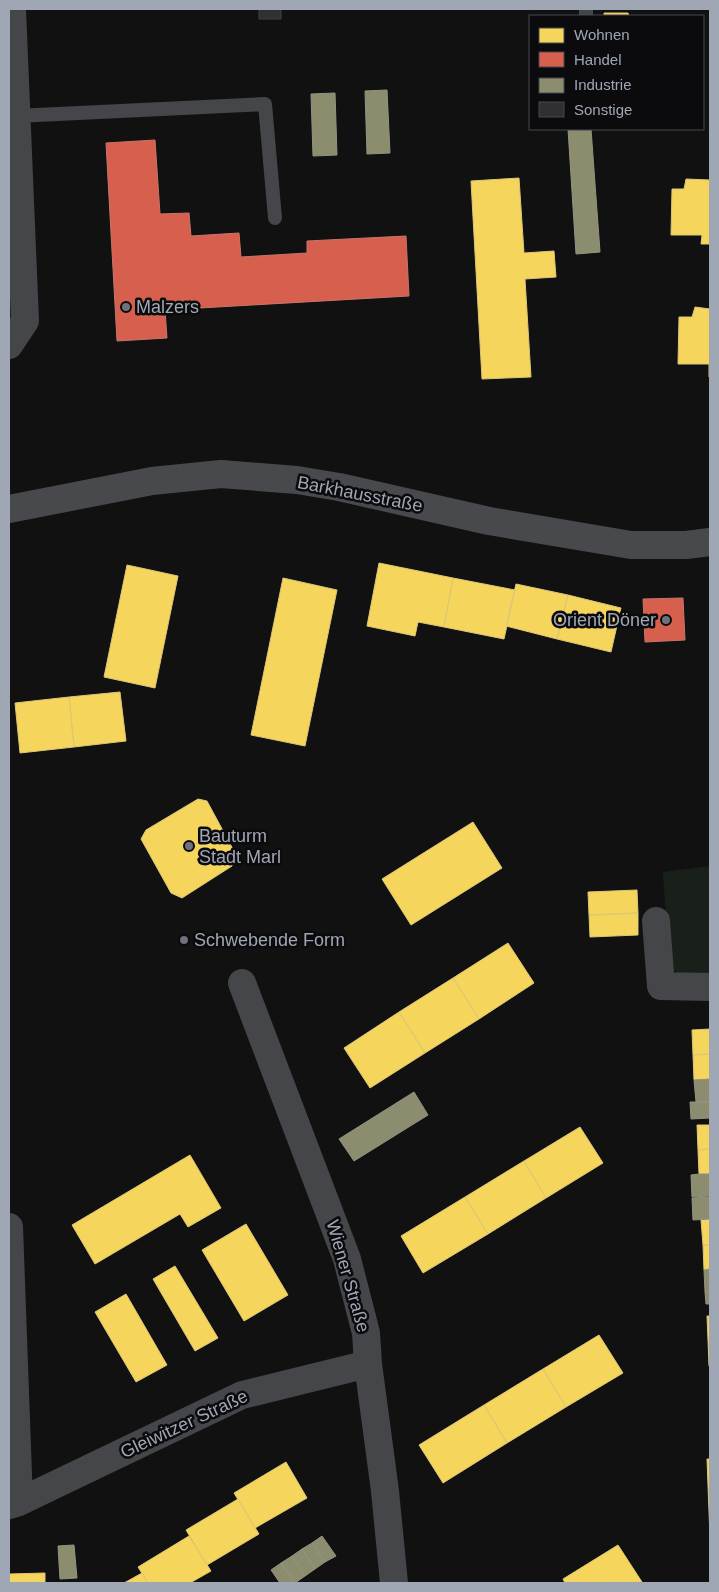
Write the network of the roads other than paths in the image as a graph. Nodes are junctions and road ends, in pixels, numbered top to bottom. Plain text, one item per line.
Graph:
1 (12, 9) edge
2 (16, 116) junction
3 (275, 218) dead end
4 (9, 344) edge
5 (9, 509) edge
6 (710, 542) edge
7 (656, 921) dead end
8 (242, 983) dead end
9 (710, 987) edge
10 (9, 1227) edge
11 (368, 1364) junction
12 (14, 1504) edge
13 (394, 1583) edge

1 - 2 street
2 - 3 lane
2 - 4 street
5 - 6 main road, Barkhausstraße
7 - 9 street
8 - 11 street, Wiener Straße
10 - 12 street
11 - 12 street, Gleiwitzer Straße
11 - 13 street, Wiener Straße

